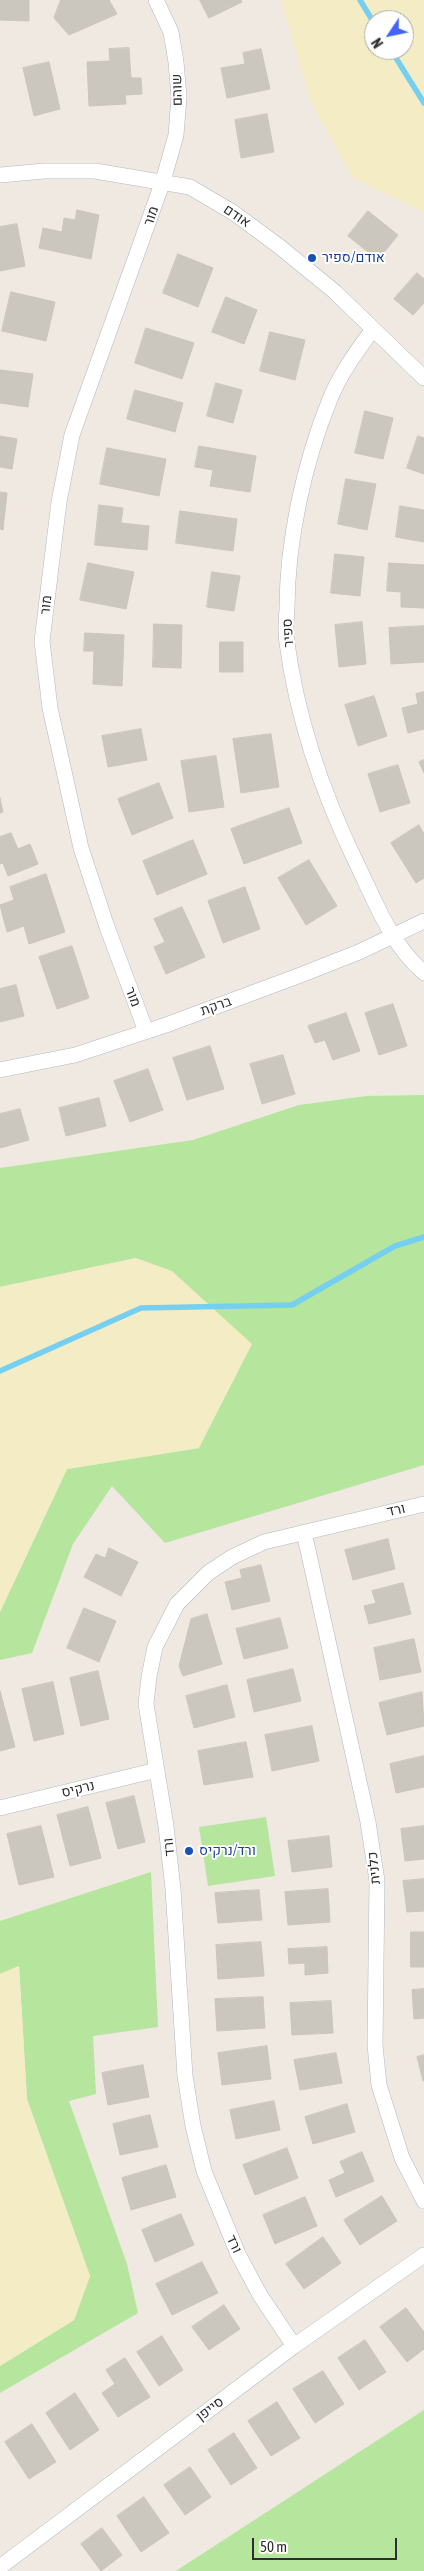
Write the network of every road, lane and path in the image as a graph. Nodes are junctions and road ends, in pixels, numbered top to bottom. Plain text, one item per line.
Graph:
1 (156, 0) edge
2 (0, 175) edge
3 (163, 181) junction
4 (373, 329) junction
5 (424, 378) edge
6 (424, 921) edge
7 (391, 935) junction
8 (424, 973) edge
9 (146, 1031) junction
10 (0, 1070) edge
11 (424, 1504) edge
12 (304, 1532) junction
13 (157, 1770) junction
14 (0, 1808) edge
15 (424, 2201) edge
16 (424, 2255) edge
17 (294, 2346) junction
18 (0, 2567) edge

1 - 3 street, שוהם
2 - 3 street, אודם
3 - 4 street, אודם
3 - 9 street, מור
4 - 5 street, אודם
4 - 7 street, ספיר
6 - 7 street, ברקת
7 - 8 street, ספיר
7 - 9 street, ברקת
9 - 10 street, ברקת
11 - 12 street, ורד
12 - 13 street, ורד
12 - 15 street, כלנית
13 - 14 street, נרקיס
13 - 17 street, ורד
16 - 17 street, סייפן
17 - 18 street, סייפן

